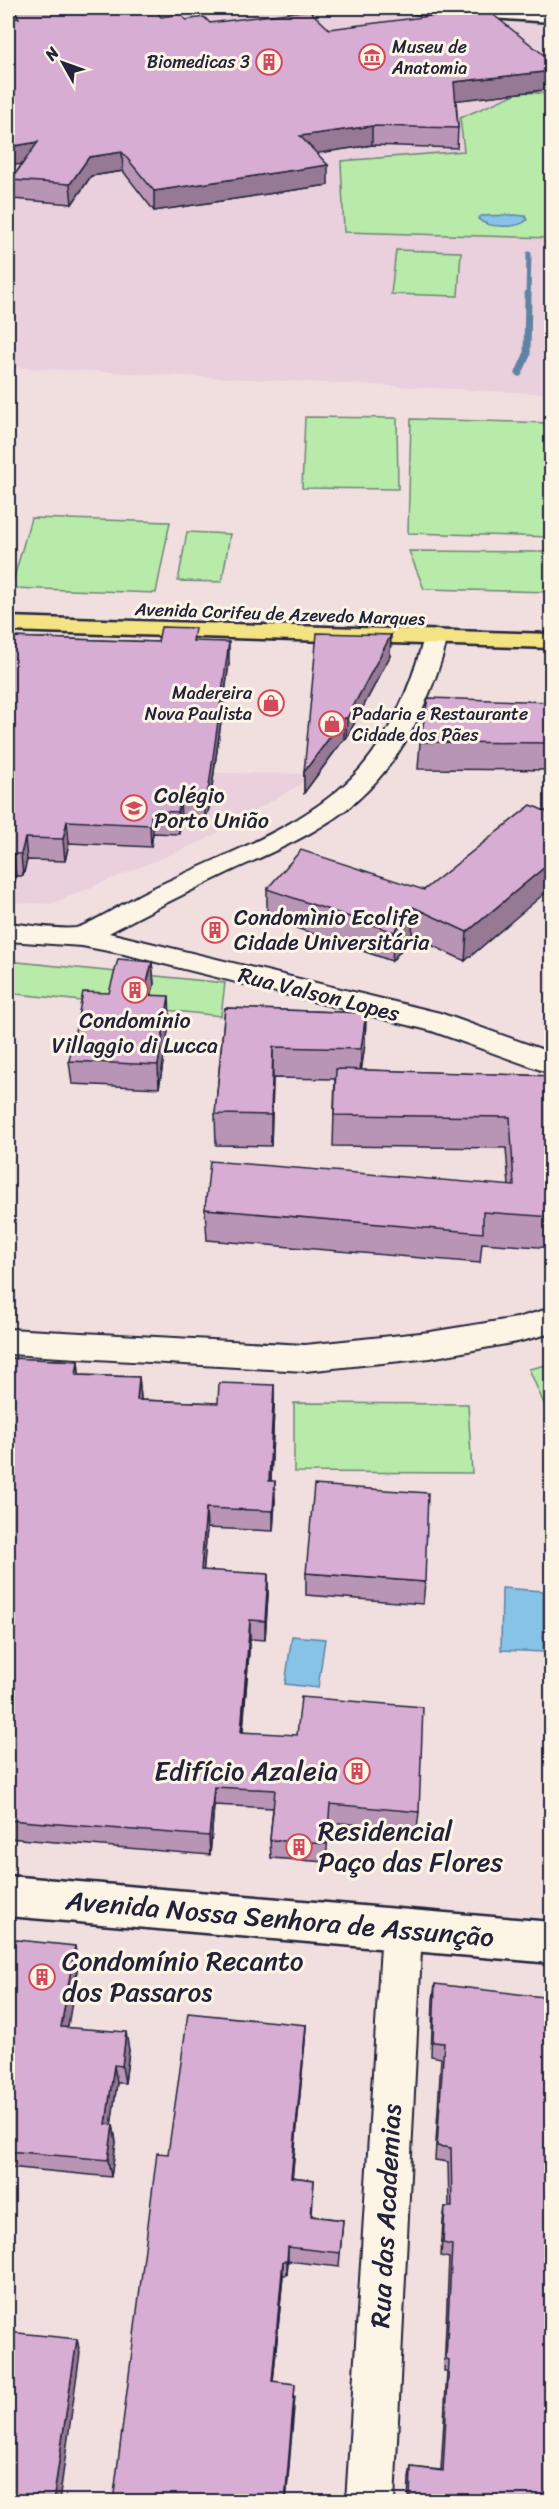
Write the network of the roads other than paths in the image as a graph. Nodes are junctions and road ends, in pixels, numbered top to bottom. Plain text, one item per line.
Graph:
1 (53, 8) edge
2 (414, 8) edge
3 (547, 8) edge
4 (508, 11) edge
5 (8, 13) edge
6 (552, 16) edge
7 (8, 606) edge
8 (552, 623) edge
9 (8, 624) edge
10 (552, 632) edge
11 (435, 638) junction
12 (552, 641) edge
13 (8, 932) edge
14 (81, 937) junction
15 (552, 1064) edge
16 (552, 1320) edge
17 (8, 1342) edge
18 (8, 1896) edge
19 (402, 1930) junction
20 (552, 1943) edge
21 (370, 2502) edge

1 - 5 street
2 - 4 street
3 - 6 street
4 - 6 street
7 - 8 main road, Avenida Corifeu de Azevedo Marques
9 - 11 main road, Avenida Corifeu de Azevedo Marques
10 - 11 main road
11 - 12 main road, Avenida Corifeu de Azevedo Marques
11 - 14 street
13 - 14 street, Rua Valson Lopes
14 - 15 street, Rua Valson Lopes
16 - 17 street
18 - 19 street, Avenida Nossa Senhora de Assunção
19 - 20 street, Avenida Nossa Senhora de Assunção
19 - 21 street, Rua das Academias

